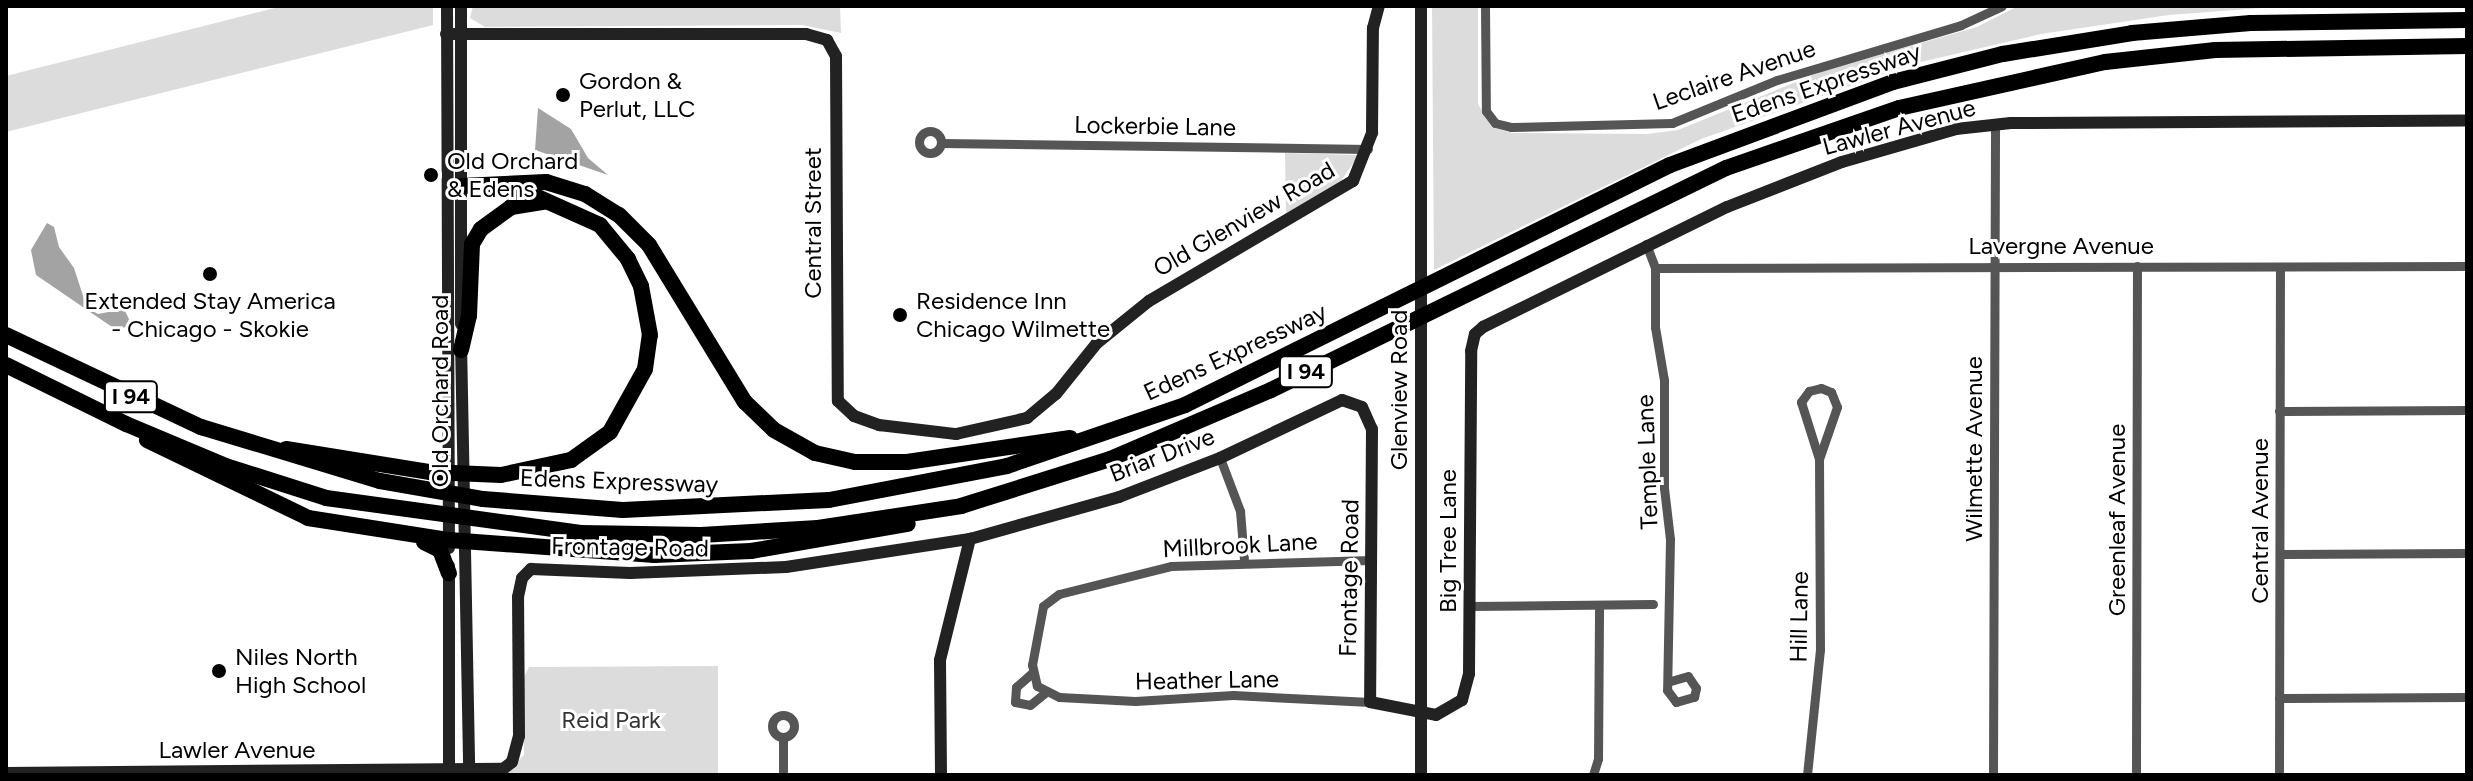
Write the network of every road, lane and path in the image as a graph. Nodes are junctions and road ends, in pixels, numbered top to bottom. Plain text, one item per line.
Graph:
1 (447, 6) edge
2 (461, 6) edge
3 (1379, 6) edge
4 (1421, 6) edge
5 (1485, 6) edge
6 (1997, 7) edge
7 (2467, 20) edge
8 (446, 34) junction
9 (461, 34) junction
10 (2467, 46) edge
11 (2467, 121) edge
12 (1995, 124) junction
13 (941, 143) dead end
14 (1368, 149) junction
15 (461, 186) junction
16 (555, 203) junction
17 (1646, 244) junction
18 (1995, 266) junction
19 (2137, 266) junction
20 (2467, 266) edge
21 (1655, 268) junction
22 (2280, 268) junction
23 (1475, 334) joint
24 (6, 335) edge
25 (461, 350) junction
26 (6, 365) edge
27 (1362, 407) joint
28 (842, 408) joint
29 (2467, 410) edge
30 (2279, 411) junction
31 (126, 424) junction
32 (1111, 432) junction
33 (261, 448) junction
34 (1220, 458) junction
35 (1819, 459) junction
36 (961, 506) junction
37 (344, 526) junction
38 (456, 535) junction
39 (970, 539) junction
40 (2467, 553) edge
41 (2280, 554) junction
42 (1244, 560) junction
43 (1371, 560) junction
44 (449, 573) junction
45 (1653, 604) dead end
46 (1599, 605) junction
47 (1470, 606) junction
48 (1032, 673) junction
49 (1670, 681) dead end
50 (1041, 690) junction
51 (2467, 697) edge
52 (2279, 698) junction
53 (1015, 702) joint
54 (1370, 702) junction
55 (1420, 710) junction
56 (783, 737) dead end
57 (6, 773) edge
58 (449, 773) edge
59 (469, 773) edge
60 (783, 775) edge
61 (941, 775) edge
62 (1421, 775) edge
63 (1593, 775) edge
64 (1807, 775) edge
65 (1993, 775) edge
66 (2136, 775) edge
67 (2279, 775) edge

1 - 8 street, Old Orchard Road
2 - 9 street, Old Orchard Road
3 - 14 street, Old Glenview Road
4 - 55 street, Glenview Road
5 - 6 street, Leclaire Avenue
7 - 32 highway, Edens Expressway / I 94
8 - 9 street
8 - 38 street, Old Orchard Road
9 - 15 street, Old Orchard Road
9 - 28 street, Central Street
10 - 36 highway, Edens Expressway / I 94
11 - 12 street, Lawler Avenue
12 - 17 street, Lawler Avenue
12 - 18 street, Wilmette Avenue
13 - 14 street, Lockerbie Lane
14 - 28 street, Old Glenview Road
15 - 16 highway
15 - 25 street, Old Orchard Road
15 - 32 highway
16 - 25 highway
16 - 33 highway
17 - 21 street, Temple Lane
17 - 23 street, Lawler Avenue
18 - 19 street, Lavergne Avenue
18 - 21 street, Lavergne Avenue
18 - 65 street, Wilmette Avenue
19 - 22 street, Lavergne Avenue
19 - 66 street, Greenleaf Avenue
20 - 22 street, Lavergne Avenue
21 - 49 street, Temple Lane
22 - 30 street, Central Avenue
23 - 47 street, Big Tree Lane
24 - 33 highway, Edens Expressway / I 94
25 - 38 street, Old Orchard Road
26 - 31 highway, Edens Expressway / I 94
27 - 34 street, Briar Drive
27 - 43 street, Frontage Road
29 - 30 street
30 - 41 street, Central Avenue
31 - 36 highway, Edens Expressway / I 94
31 - 37 highway
32 - 33 highway, Edens Expressway / I 94
34 - 39 street, Briar Drive
34 - 42 street
35 - 35 street, Hill Lane
35 - 64 street, Hill Lane
36 - 38 highway
37 - 38 highway
37 - 44 highway
38 - 44 street, Old Orchard Road
38 - 59 street, Old Orchard Road
39 - 59 street, Frontage Road
39 - 61 street
40 - 41 street
41 - 52 street, Central Avenue
42 - 43 street, Millbrook Lane
42 - 48 street, Millbrook Lane
43 - 54 street, Frontage Road
44 - 58 street, Old Orchard Road
45 - 46 street
46 - 47 street
46 - 63 street
47 - 55 street, Big Tree Lane
48 - 50 street, Millbrook Lane
48 - 53 street, Millbrook Lane
50 - 53 street, Heather Lane
50 - 54 street, Heather Lane
51 - 52 street
52 - 67 street, Central Avenue
54 - 55 street
55 - 62 street, Glenview Road
56 - 60 street
57 - 58 street, Lawler Avenue
58 - 59 street, Lawler Avenue

